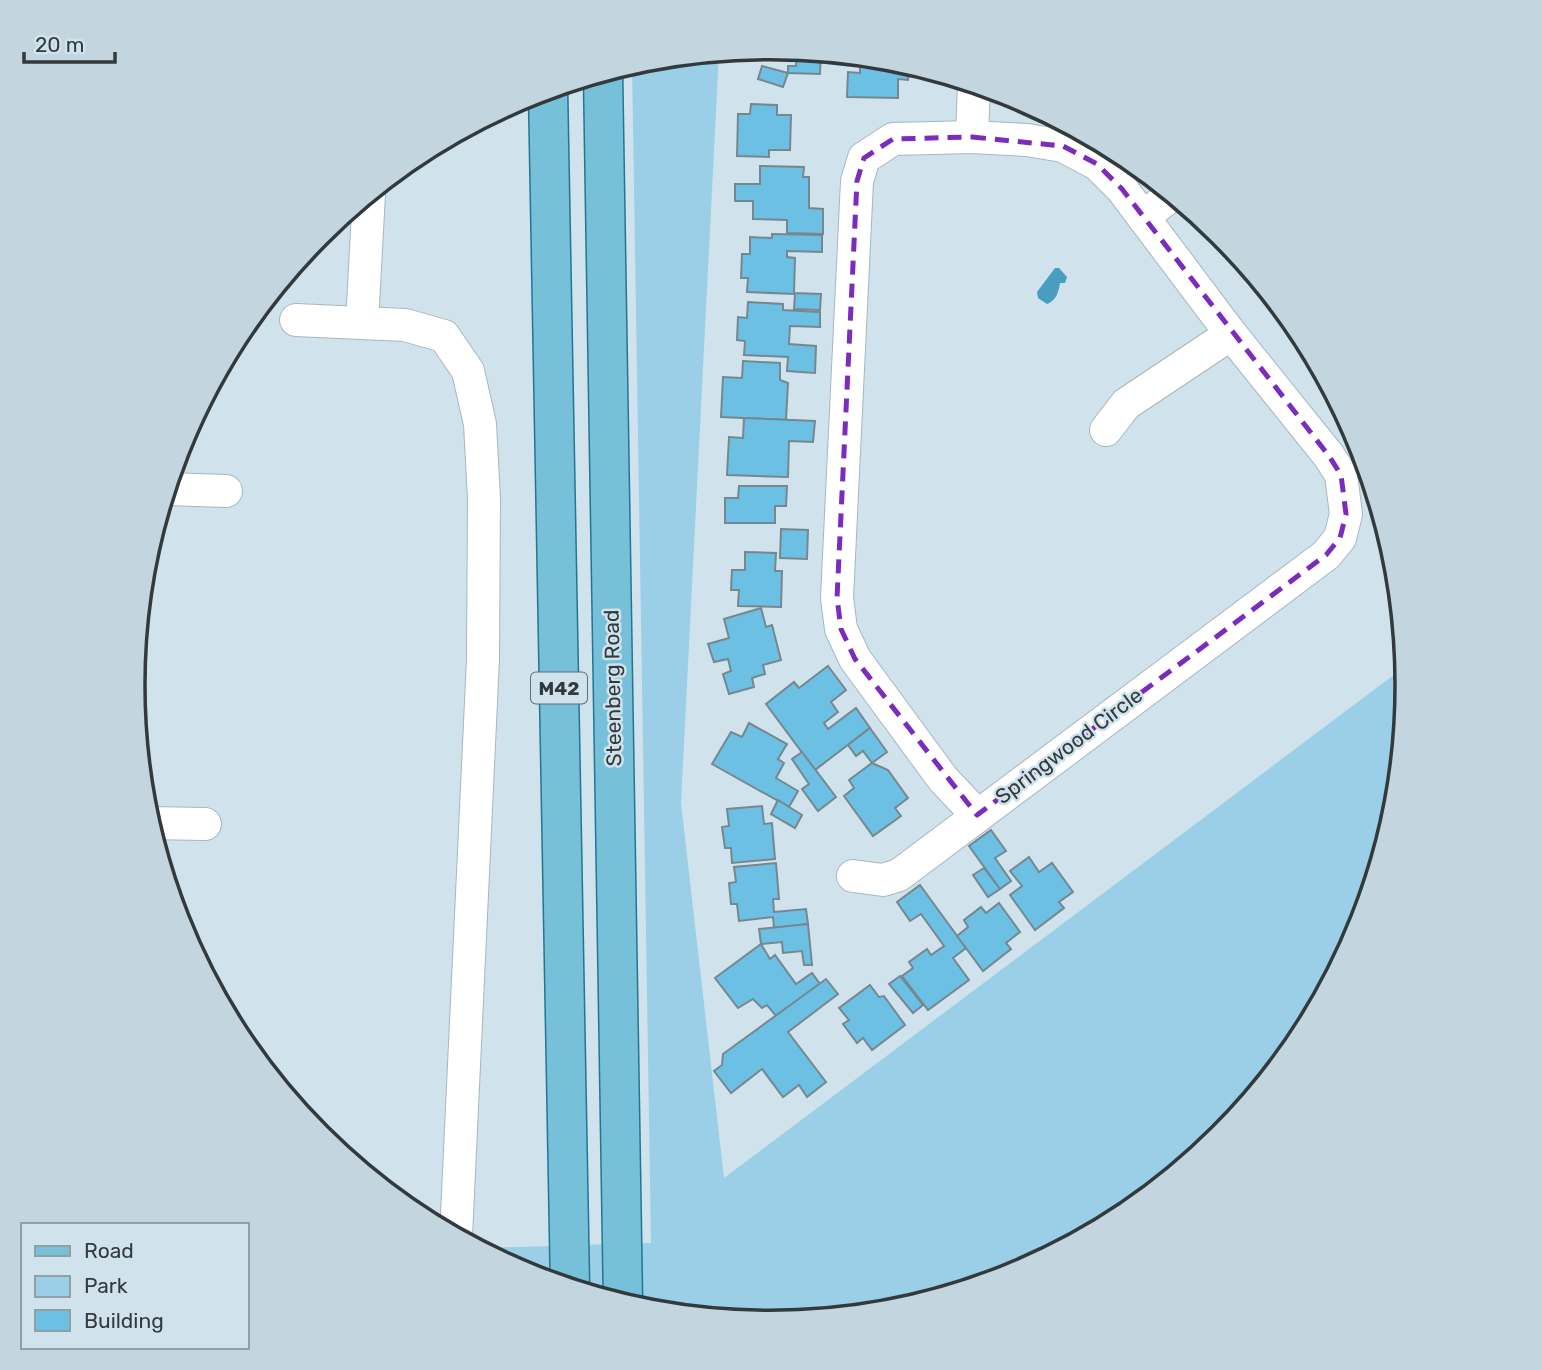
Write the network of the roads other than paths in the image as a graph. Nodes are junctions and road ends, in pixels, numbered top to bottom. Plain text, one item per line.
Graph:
1 (603, 83) edge
2 (974, 94) edge
3 (548, 101) edge
4 (972, 137) junction
5 (1165, 200) edge
6 (368, 207) edge
7 (1143, 217) junction
8 (296, 320) dead end
9 (362, 323) junction
10 (1230, 334) junction
11 (1106, 430) dead end
12 (177, 489) edge
13 (226, 491) dead end
14 (976, 815) junction
15 (162, 823) edge
16 (205, 824) dead end
17 (853, 876) dead end
18 (456, 1226) edge
19 (570, 1277) edge
20 (623, 1292) edge

1 - 20 main road, Steenberg Road / M42
2 - 4 street
3 - 19 main road, M42
4 - 7 street, Springwood Circle
4 - 14 street, Springwood Circle
5 - 7 street
6 - 9 street
7 - 10 street, Springwood Circle
8 - 9 street
9 - 18 street
10 - 11 street
10 - 14 street, Springwood Circle
12 - 13 street
14 - 17 street
15 - 16 street

